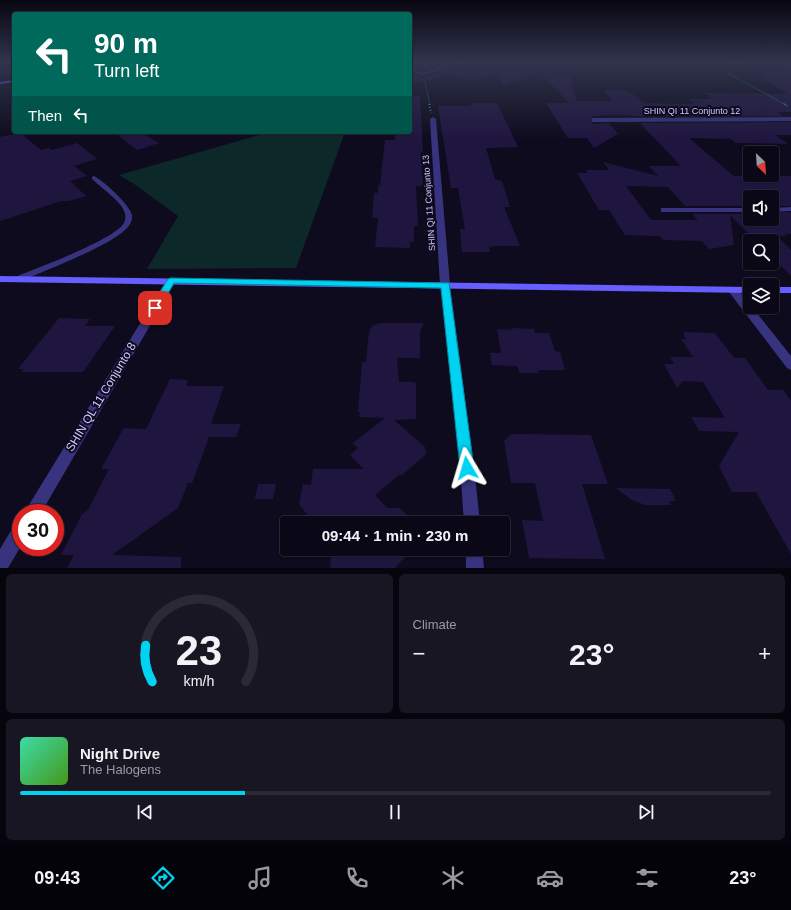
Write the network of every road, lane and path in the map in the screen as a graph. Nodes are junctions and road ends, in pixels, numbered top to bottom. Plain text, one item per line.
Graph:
1 (426, 88) edge
2 (754, 88) edge
3 (790, 107) edge
4 (433, 119) joint
5 (791, 119) edge
6 (593, 120) dead end
7 (94, 178) dead end
8 (664, 210) dead end
9 (743, 210) edge
10 (779, 210) edge
11 (791, 210) edge
12 (0, 279) edge
13 (18, 279) junction
14 (171, 281) junction
15 (445, 285) junction
16 (733, 290) junction
17 (743, 290) edge
18 (779, 290) edge
19 (791, 290) edge
20 (791, 365) edge
21 (37, 504) edge
22 (471, 516) edge
23 (12, 545) edge
24 (474, 556) edge
25 (0, 565) edge
26 (475, 568) edge

1 - 4 path
2 - 3 path
4 - 15 street, SHIN QI 11 Conjunto 13
5 - 6 street, SHIN QI 11 Conjunto 12
7 - 13 lane
8 - 9 street
10 - 11 street
12 - 13 street
13 - 14 street
14 - 15 street
14 - 21 street, SHIN QL 11 Conjunto 8
15 - 16 street
15 - 22 street, SHIN QI 11 Conjunto 13
16 - 17 street
16 - 20 street
18 - 19 street
23 - 25 street
24 - 26 street

